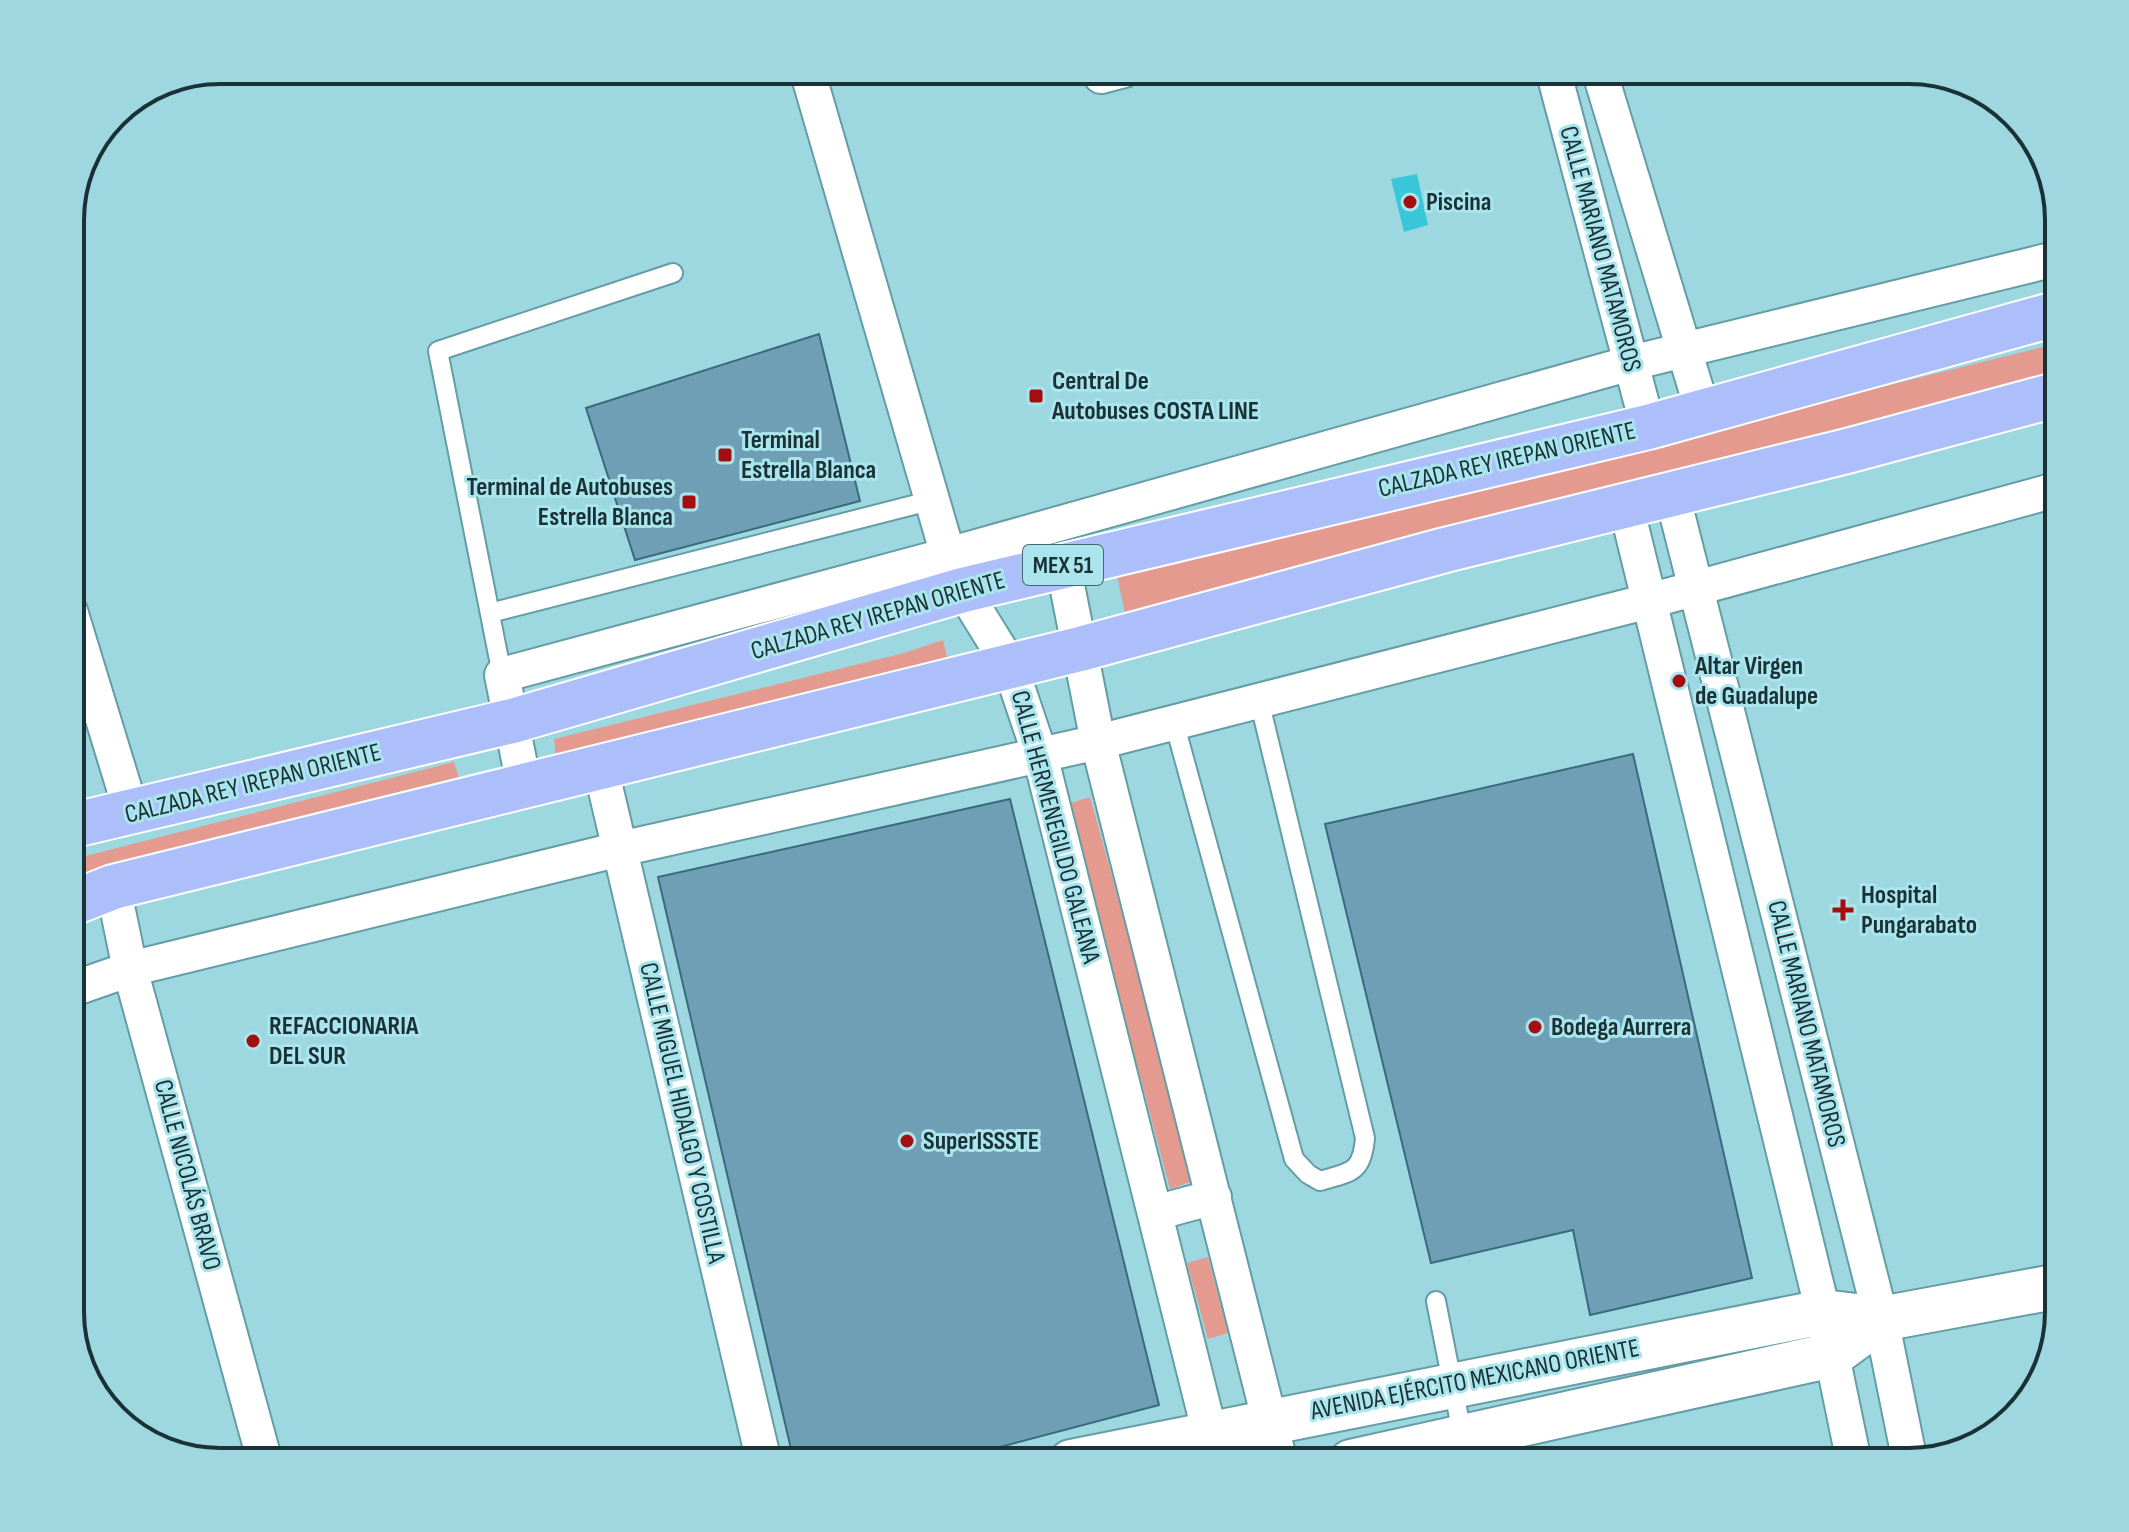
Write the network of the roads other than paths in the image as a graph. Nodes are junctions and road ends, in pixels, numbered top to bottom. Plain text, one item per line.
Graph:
1 (811, 84) edge
2 (1557, 84) edge
3 (1603, 84) edge
4 (2045, 262) edge
5 (673, 273) dead end
6 (2045, 317) edge
7 (1685, 352) junction
8 (1631, 363) junction
9 (2045, 398) edge
10 (1703, 412) junction
11 (1648, 427) junction
12 (2045, 493) edge
13 (1672, 494) junction
14 (933, 500) junction
15 (1626, 506) junction
16 (1063, 565) junction
17 (956, 573) junction
18 (1698, 587) junction
19 (1649, 601) junction
20 (490, 613) junction
21 (1080, 649) junction
22 (84, 657) edge
23 (1010, 666) junction
24 (502, 675) junction
25 (1259, 700) junction
26 (512, 721) junction
27 (1174, 722) junction
28 (1098, 742) junction
29 (1040, 755) junction
30 (600, 765) junction
31 (524, 785) junction
32 (132, 814) junction
33 (84, 823) edge
34 (620, 849) junction
35 (113, 887) junction
36 (84, 898) edge
37 (1786, 945) junction
38 (1735, 953) junction
39 (130, 969) junction
40 (84, 985) edge
41 (1214, 1197) junction
42 (1155, 1213) junction
43 (2045, 1289) edge
44 (1436, 1301) dead end
45 (1823, 1312) junction
46 (1881, 1319) junction
47 (1637, 1348) junction
48 (1832, 1355) junction
49 (1452, 1384) junction
50 (1645, 1399) junction
51 (1271, 1420) junction
52 (1463, 1438) junction
53 (1214, 1447) edge
54 (261, 1448) edge
55 (761, 1448) edge
56 (1277, 1448) edge
57 (1416, 1448) edge
58 (1851, 1448) edge
59 (1907, 1448) edge

1 - 14 street, CALLE HERMENEGILDO GALEANA
2 - 8 street, CALLE MARIANO MATAMOROS
3 - 7 street, CALLE MARIANO MATAMOROS
4 - 7 street
5 - 20 lane
6 - 10 main road, CALZADA REY IREPAN ORIENTE / MEX 51
7 - 8 street
7 - 10 street, CALLE MARIANO MATAMOROS
8 - 11 street, CALLE MARIANO MATAMOROS
8 - 17 street
9 - 13 main road
10 - 11 main road, CALZADA REY IREPAN ORIENTE / MEX 51
11 - 16 main road, CALZADA REY IREPAN ORIENTE / MEX 51
12 - 18 street
13 - 15 main road
13 - 18 street, CALLE MARIANO MATAMOROS
14 - 17 street, CALLE HERMENEGILDO GALEANA
14 - 20 lane
15 - 19 street, CALLE MARIANO MATAMOROS
15 - 21 main road
16 - 17 main road, CALZADA REY IREPAN ORIENTE / MEX 51
16 - 21 street
17 - 23 street, CALLE HERMENEGILDO GALEANA
17 - 24 street
17 - 26 main road, CALZADA REY IREPAN ORIENTE / MEX 51
18 - 19 street
18 - 37 street, CALLE MARIANO MATAMOROS
19 - 25 street
19 - 38 street, CALLE MARIANO MATAMOROS
20 - 24 lane
21 - 23 main road
21 - 28 street
22 - 32 street
23 - 29 street, CALLE HERMENEGILDO GALEANA
23 - 30 main road
24 - 26 street
25 - 27 street
25 - 27 lane
26 - 31 street
26 - 32 main road, CALZADA REY IREPAN ORIENTE / MEX 51
27 - 28 street
28 - 29 street
28 - 41 street
29 - 34 street
29 - 42 street, CALLE HERMENEGILDO GALEANA
30 - 31 main road
30 - 34 street, CALLE MIGUEL HIDALGO Y COSTILLA
31 - 35 main road
32 - 33 main road, CALZADA REY IREPAN ORIENTE / MEX 51
34 - 39 street
34 - 55 street, CALLE MIGUEL HIDALGO Y COSTILLA
35 - 36 main road
35 - 39 street, CALLE NICOLÁS BRAVO
37 - 38 street
37 - 46 street, CALLE MARIANO MATAMOROS
38 - 45 street, CALLE MARIANO MATAMOROS
39 - 40 street
39 - 54 street, CALLE NICOLÁS BRAVO
41 - 42 street
41 - 51 street
42 - 53 street, CALLE HERMENEGILDO GALEANA
43 - 46 street
44 - 49 lane
45 - 46 street, AVENIDA EJÉRCITO MEXICANO ORIENTE
45 - 47 street, AVENIDA EJÉRCITO MEXICANO ORIENTE
45 - 48 street, CALLE MARIANO MATAMOROS
46 - 48 street
46 - 59 street, CALLE MARIANO MATAMOROS
47 - 49 street, AVENIDA EJÉRCITO MEXICANO ORIENTE
47 - 50 street
48 - 50 street
48 - 58 street, CALLE MARIANO MATAMOROS
49 - 51 street, AVENIDA EJÉRCITO MEXICANO ORIENTE
49 - 52 lane
50 - 52 street
51 - 53 street, AVENIDA EJÉRCITO MEXICANO ORIENTE
51 - 56 street
52 - 57 street

